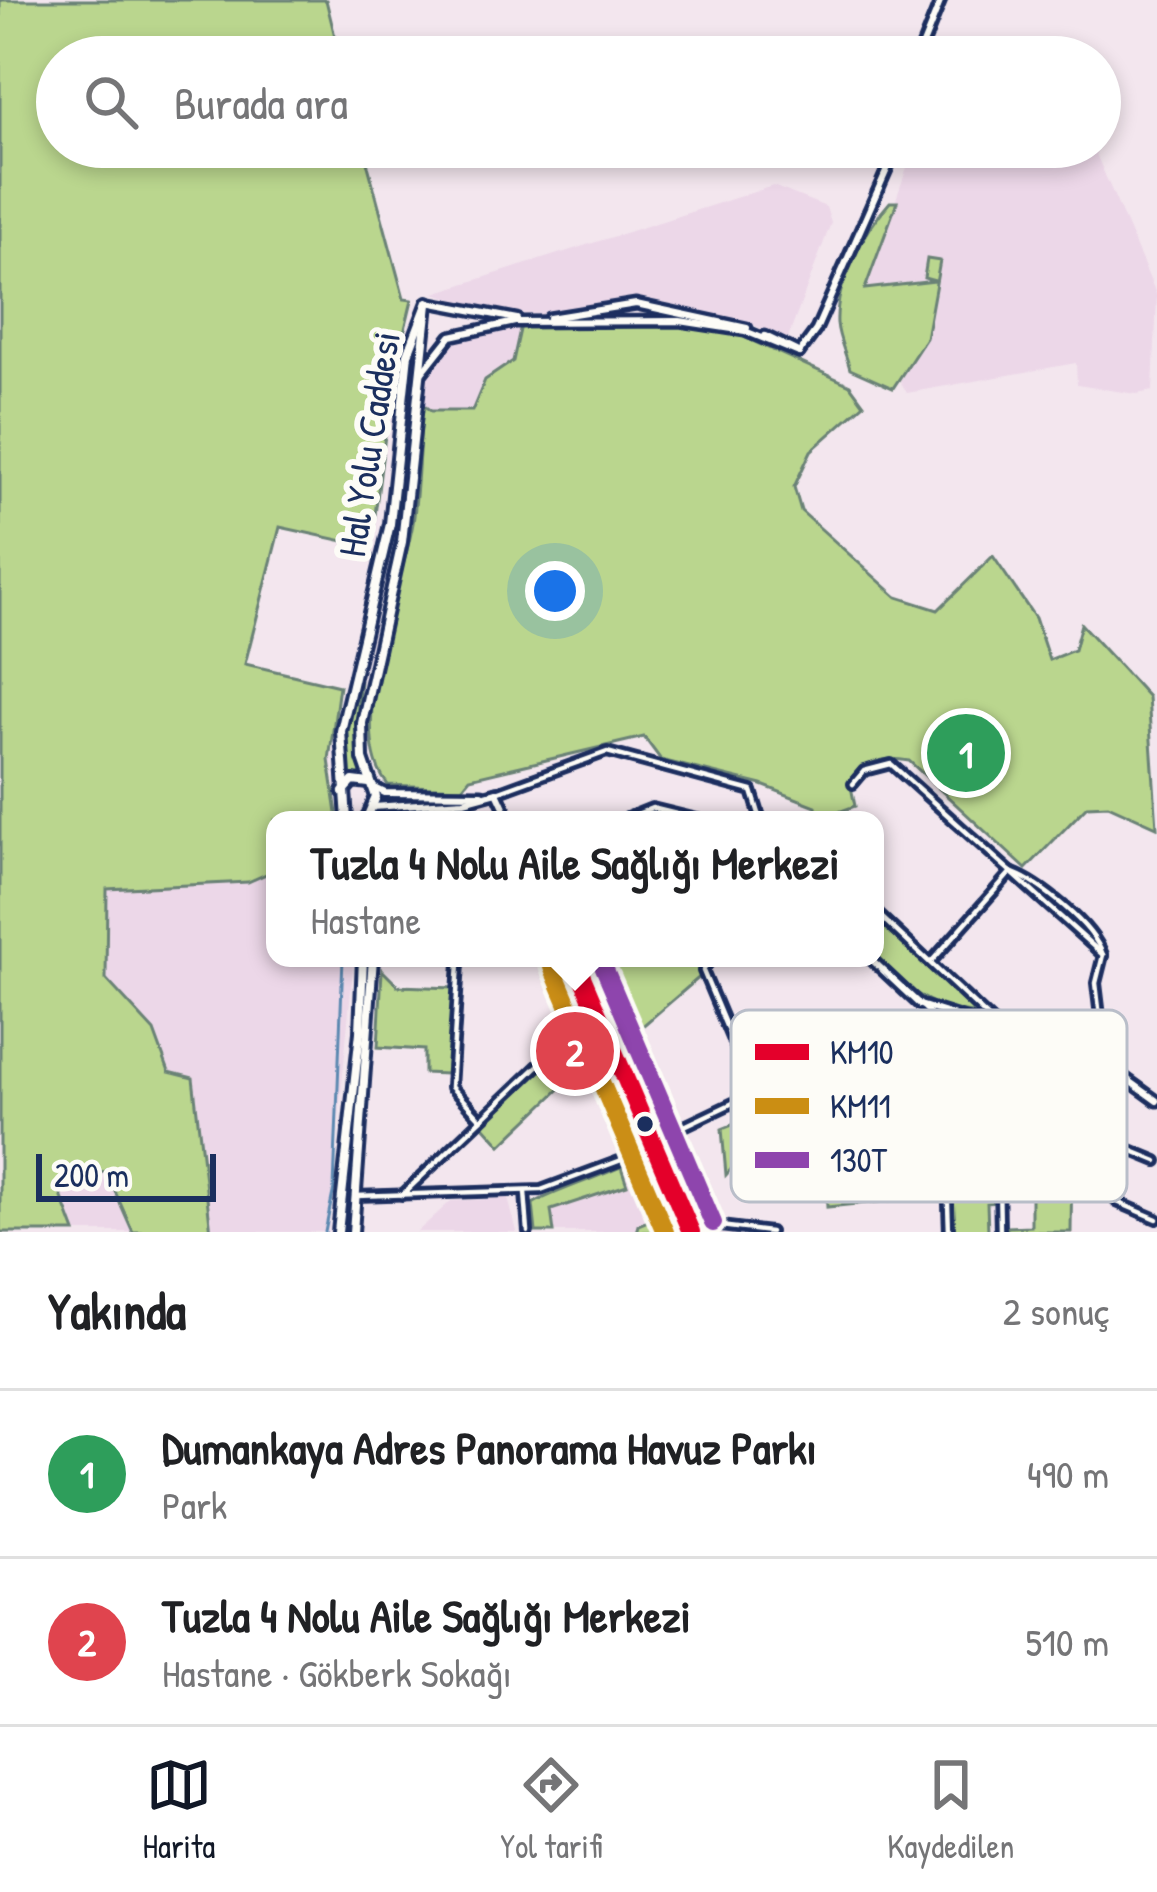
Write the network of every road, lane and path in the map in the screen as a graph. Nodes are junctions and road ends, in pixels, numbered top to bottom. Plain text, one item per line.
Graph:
1 (941, 0) edge
2 (926, 36) edge
3 (888, 168) edge
4 (428, 302) junction
5 (799, 352) junction
6 (420, 376) junction
7 (853, 784) dead end
8 (371, 785) junction
9 (497, 792) junction
10 (343, 793) junction
11 (344, 805) junction
12 (345, 811) edge
13 (353, 811) edge
14 (369, 811) edge
15 (378, 811) edge
16 (506, 811) edge
17 (758, 811) edge
18 (1011, 872) junction
19 (884, 919) edge
20 (931, 963) junction
21 (363, 967) edge
22 (372, 967) edge
23 (459, 967) edge
24 (574, 967) edge
25 (575, 967) edge
26 (705, 967) edge
27 (880, 967) edge
28 (920, 1004) junction
29 (926, 1010) edge
30 (943, 1010) edge
31 (981, 1010) edge
32 (1099, 1010) edge
33 (591, 1015) junction
34 (731, 1039) edge
35 (1127, 1081) edge
36 (1157, 1100) edge
37 (731, 1106) edge
38 (480, 1118) junction
39 (656, 1143) junction
40 (643, 1147) junction
41 (1127, 1149) edge
42 (1157, 1161) edge
43 (525, 1192) junction
44 (402, 1195) junction
45 (356, 1196) junction
46 (948, 1202) edge
47 (999, 1202) edge
48 (1117, 1202) dead end
49 (1157, 1219) edge
50 (687, 1222) junction
51 (338, 1232) edge
52 (353, 1232) edge
53 (528, 1232) edge
54 (687, 1232) edge
55 (770, 1232) edge
56 (949, 1232) edge
57 (1000, 1232) edge

1 - 2 street
3 - 5 street
4 - 5 street
4 - 6 main road, Hal Yolu Caddesi
4 - 10 main road, Hal Yolu Caddesi
5 - 6 street
6 - 8 main road, Hal Yolu Caddesi
7 - 18 street
8 - 9 street
8 - 10 main road
8 - 14 main road
9 - 15 street
9 - 16 street
9 - 17 street
10 - 11 main road
11 - 12 main road
11 - 13 main road
18 - 20 street
18 - 32 street
19 - 20 street
20 - 31 street
21 - 51 main road
22 - 45 main road
23 - 38 street
24 - 33 street
25 - 39 street
26 - 34 street
27 - 28 street
28 - 29 street
28 - 30 street
33 - 38 street
33 - 40 street
35 - 36 street
37 - 39 street
38 - 44 street
39 - 40 street
39 - 40 street
39 - 50 street
40 - 43 street
40 - 54 street
41 - 42 street
43 - 44 street
43 - 53 street
44 - 45 street
45 - 52 main road
46 - 56 street
47 - 57 street
48 - 49 street
50 - 54 street
50 - 55 street

